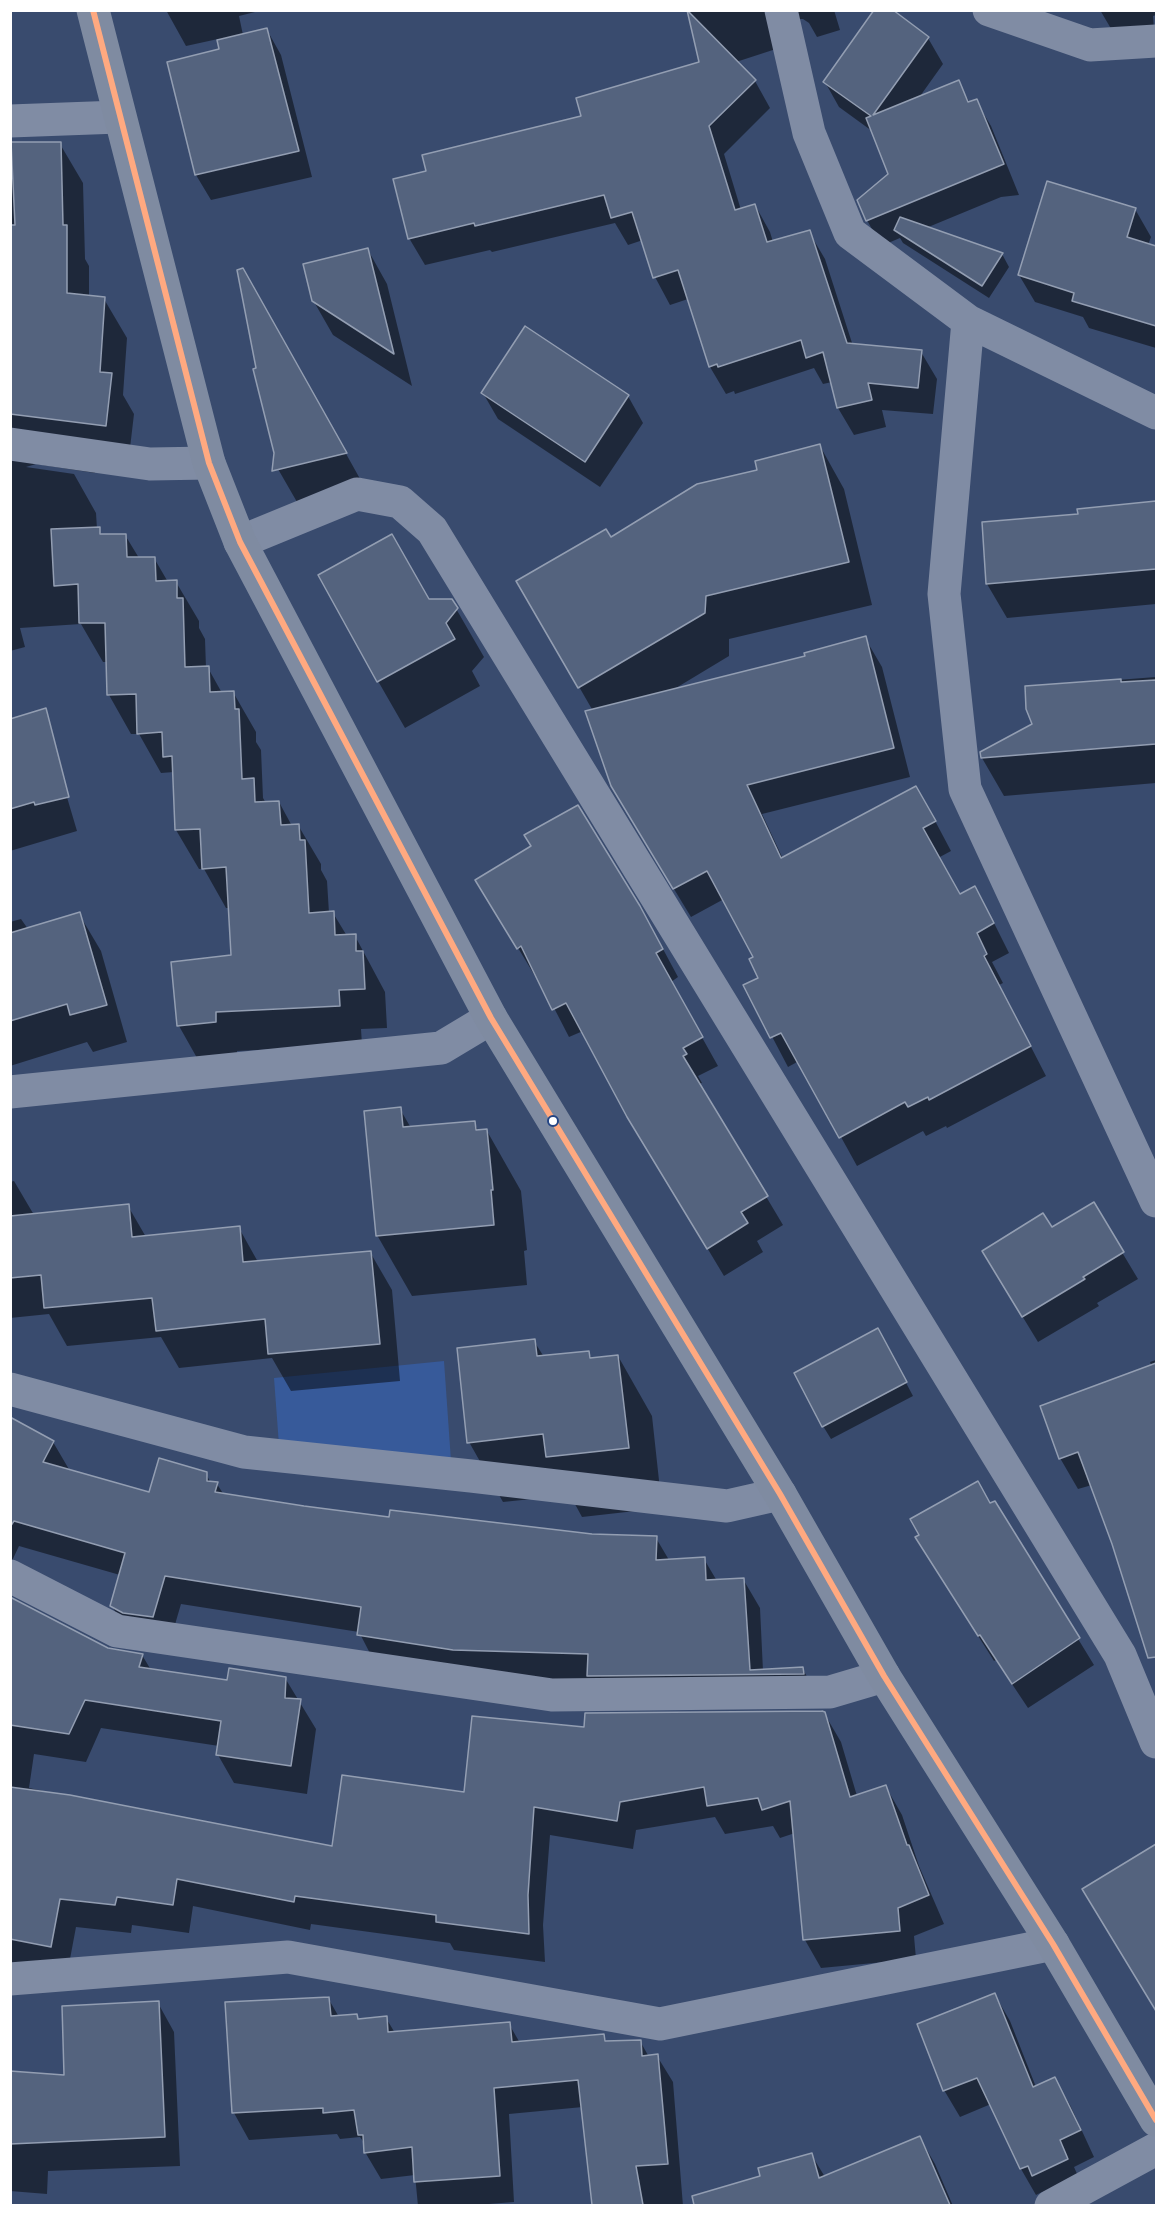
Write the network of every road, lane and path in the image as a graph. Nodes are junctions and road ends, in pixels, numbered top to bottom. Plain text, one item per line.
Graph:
1 (93, 10) edge
2 (781, 10) edge
3 (989, 10) edge
4 (1156, 41) edge
5 (119, 117) junction
6 (10, 121) edge
7 (968, 321) junction
8 (1156, 413) edge
9 (10, 444) edge
10 (209, 463) junction
11 (240, 542) junction
12 (491, 1018) junction
13 (10, 1092) edge
14 (1156, 1201) edge
15 (10, 1389) edge
16 (780, 1494) junction
17 (10, 1576) edge
18 (884, 1676) junction
19 (1156, 1742) edge
20 (1053, 1944) junction
21 (10, 1979) edge
22 (1156, 2120) edge
23 (1156, 2149) edge
24 (1051, 2205) edge

1 - 5 main road
2 - 7 street
3 - 4 street
5 - 6 street
5 - 10 main road
7 - 8 street
7 - 14 street
9 - 10 street
10 - 11 main road
11 - 12 main road
11 - 19 street
12 - 13 street
12 - 16 main road
15 - 16 street
16 - 18 main road
17 - 18 street
18 - 20 main road
20 - 21 street
20 - 22 main road
23 - 24 street

